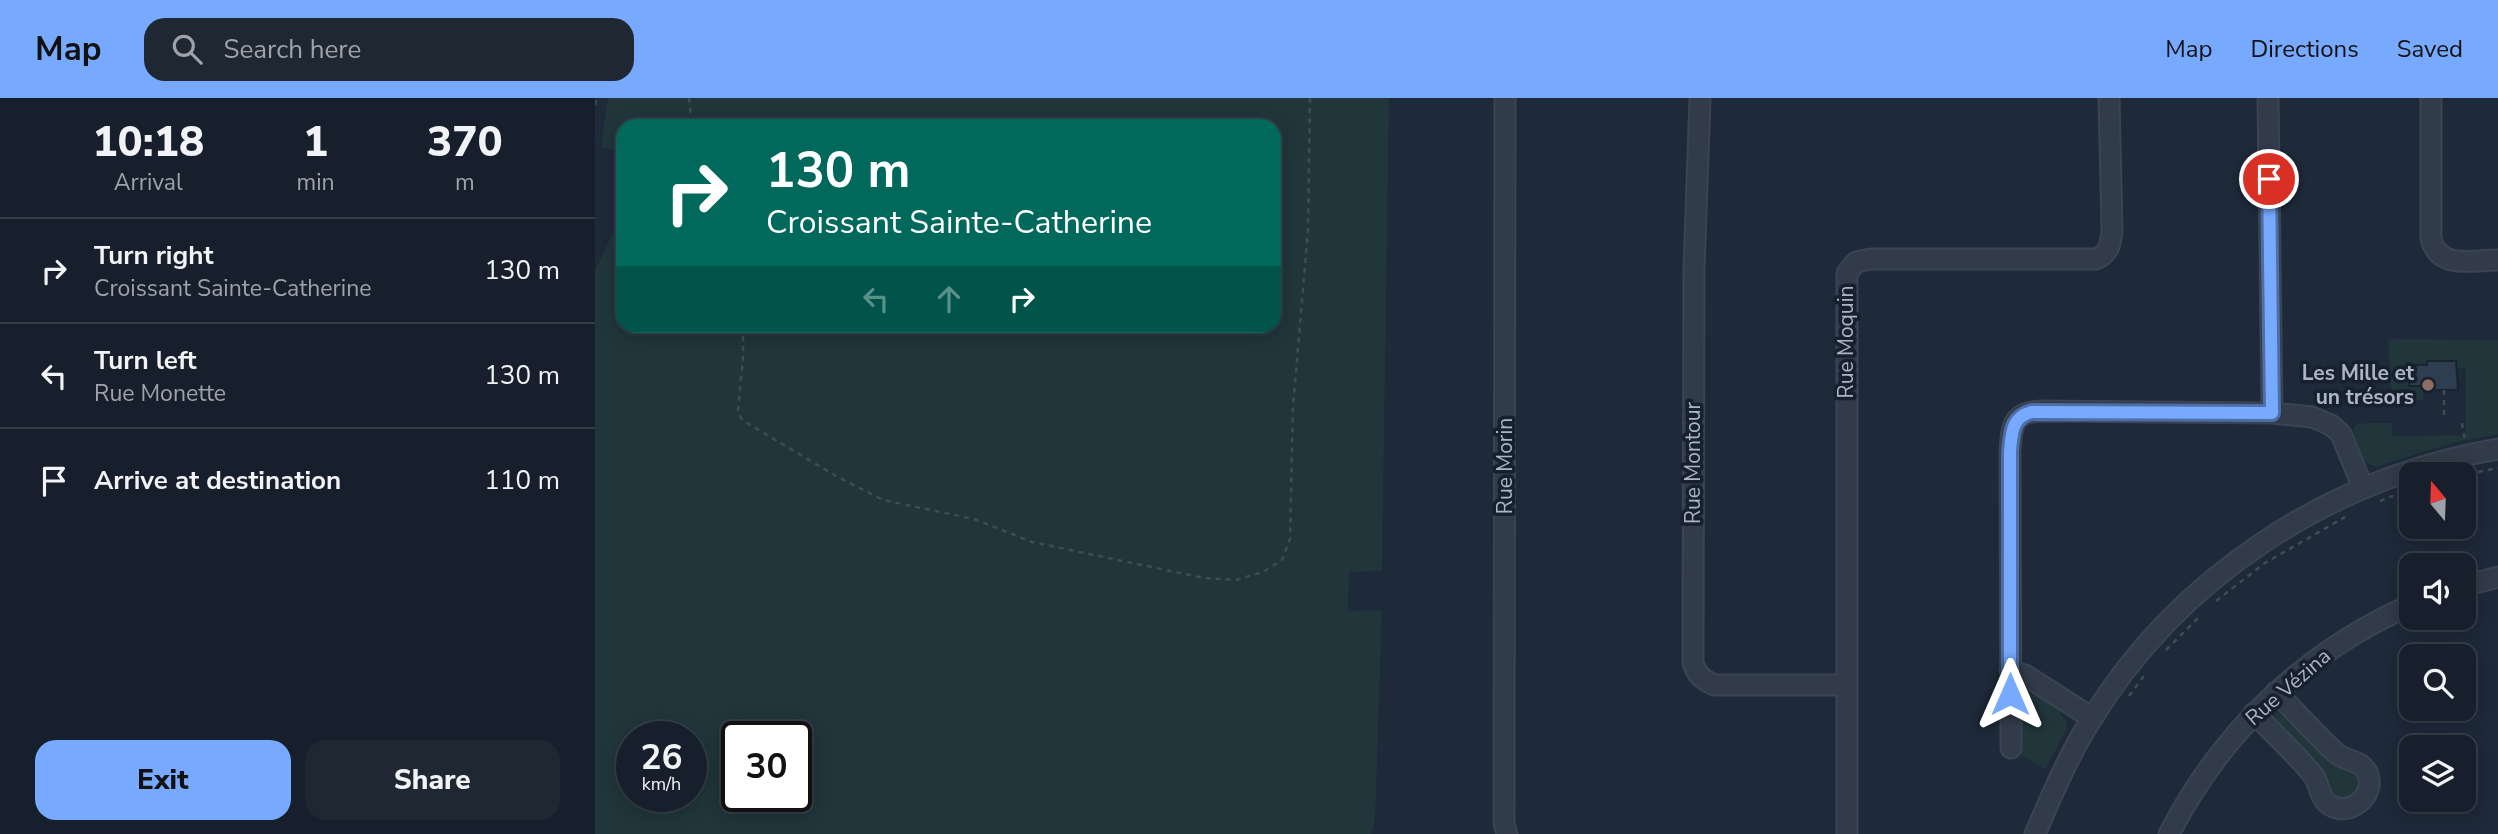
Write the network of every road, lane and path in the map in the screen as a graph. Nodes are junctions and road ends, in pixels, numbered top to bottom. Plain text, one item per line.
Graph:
1 (596, 98) edge
2 (689, 98) edge
3 (1310, 98) edge
4 (1505, 98) edge
5 (1700, 98) edge
6 (2109, 98) edge
7 (2268, 98) edge
8 (2431, 98) edge
9 (595, 105) edge
10 (691, 119) edge
11 (2498, 260) edge
12 (743, 333) edge
13 (2444, 390) dead end
14 (2272, 413) junction
15 (2444, 416) dead end
16 (2462, 423) dead end
17 (2465, 442) dead end
18 (2498, 449) edge
19 (2498, 468) edge
20 (2477, 472) dead end
21 (2363, 488) junction
22 (2398, 495) dead end
23 (2379, 501) dead end
24 (2352, 513) dead end
25 (2498, 577) edge
26 (2476, 583) edge
27 (2209, 607) dead end
28 (2399, 611) edge
29 (2201, 615) dead end
30 (2162, 654) dead end
31 (2010, 671) junction
32 (2147, 671) dead end
33 (1846, 685) junction
34 (2276, 692) junction
35 (2126, 700) dead end
36 (2254, 713) junction
37 (2092, 718) junction
38 (2011, 748) dead end
39 (1507, 834) edge
40 (1847, 834) edge
41 (2035, 834) edge
42 (2169, 834) edge

1 - 9 path
2 - 10 path
3 - 12 path
4 - 39 street, Rue Morin
5 - 33 street, Rue Montour
6 - 33 street, Rue Moquin
7 - 14 street
8 - 11 street
13 - 15 path
14 - 21 street
14 - 31 street
16 - 17 path
18 - 21 street
19 - 20 path
21 - 37 street
22 - 23 path
24 - 27 path
25 - 26 street
28 - 34 street, Rue Vézina
29 - 30 path
31 - 37 street
31 - 38 street
32 - 35 path
33 - 40 street, Rue Moquin
34 - 36 street, Rue Vézina
34 - 36 street
36 - 42 street, Rue Vézina
37 - 41 street

